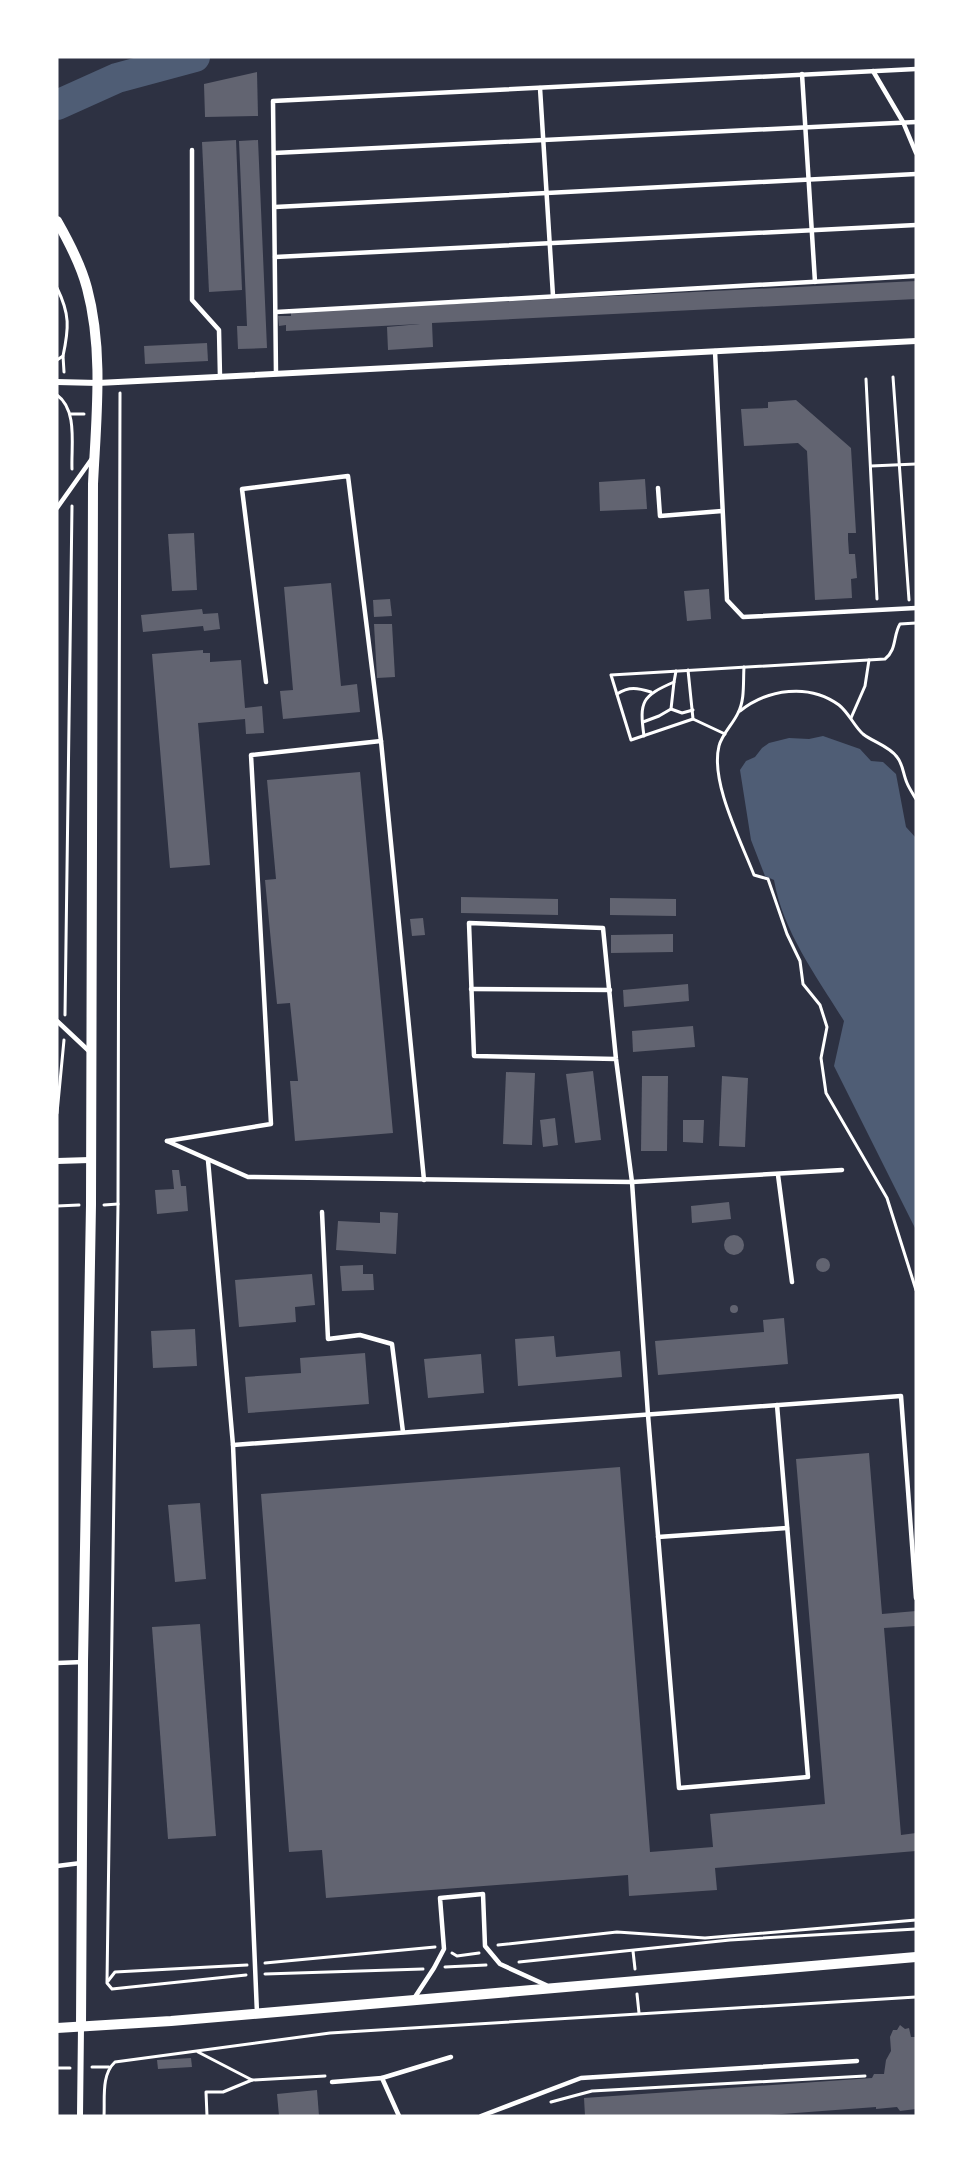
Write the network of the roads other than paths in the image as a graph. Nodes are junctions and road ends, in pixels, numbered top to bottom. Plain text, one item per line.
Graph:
1 (916, 69) edge
2 (873, 71) junction
3 (802, 74) junction
4 (540, 88) junction
5 (903, 122) junction
6 (916, 122) edge
7 (806, 127) junction
8 (543, 140) junction
9 (192, 150) dead end
10 (274, 153) junction
11 (916, 153) edge
12 (916, 174) edge
13 (809, 179) junction
14 (547, 193) junction
15 (275, 207) junction
16 (57, 221) edge
17 (916, 225) edge
18 (812, 230) junction
19 (550, 243) junction
20 (275, 257) junction
21 (916, 276) edge
22 (815, 282) junction
23 (554, 296) junction
24 (276, 312) junction
25 (916, 341) edge
26 (715, 351) junction
27 (276, 374) junction
28 (220, 377) junction
29 (57, 382) edge
30 (98, 383) junction
31 (94, 455) junction
32 (658, 488) dead end
33 (57, 508) edge
34 (723, 511) junction
35 (916, 608) edge
36 (266, 682) dead end
37 (381, 741) junction
38 (471, 989) junction
39 (610, 990) junction
40 (57, 1021) edge
41 (91, 1052) junction
42 (616, 1059) junction
43 (90, 1160) junction
44 (208, 1160) junction
45 (57, 1161) edge
46 (842, 1170) dead end
47 (778, 1175) junction
48 (424, 1180) junction
49 (632, 1182) junction
50 (322, 1212) dead end
51 (792, 1282) dead end
52 (777, 1405) junction
53 (648, 1414) junction
54 (403, 1432) junction
55 (234, 1445) junction
56 (787, 1528) junction
57 (658, 1537) junction
58 (916, 1598) edge
59 (83, 1662) junction
60 (57, 1663) edge
61 (82, 1863) junction
62 (57, 1866) edge
63 (916, 1957) edge
64 (551, 1988) junction
65 (413, 2000) junction
66 (258, 2013) junction
67 (81, 2027) junction
68 (57, 2028) edge
69 (451, 2057) dead end
70 (857, 2061) dead end
71 (382, 2078) junction
72 (332, 2082) dead end
73 (80, 2116) edge
74 (399, 2116) edge
75 (481, 2116) edge

1 - 2 lane
2 - 3 lane
2 - 5 lane
3 - 4 lane
3 - 7 lane
4 - 8 lane
4 - 10 lane
5 - 6 lane
5 - 7 lane
5 - 11 lane
7 - 8 lane
7 - 13 lane
8 - 10 lane
8 - 14 lane
9 - 28 lane
10 - 15 lane
12 - 13 lane
13 - 14 lane
13 - 18 lane
14 - 15 lane
14 - 19 lane
15 - 20 lane
16 - 30 street
17 - 18 lane
18 - 19 lane
18 - 22 lane
19 - 20 lane
19 - 23 lane
20 - 24 lane
21 - 22 lane
22 - 23 lane
23 - 24 lane
24 - 27 lane
25 - 26 street
26 - 27 street
26 - 34 lane
27 - 28 street
28 - 30 street
29 - 30 street
30 - 31 street
31 - 33 lane
31 - 41 street
32 - 34 lane
34 - 35 lane
36 - 37 lane
37 - 44 lane
37 - 48 lane
38 - 39 lane
38 - 39 lane
38 - 42 lane
39 - 42 lane
40 - 41 lane
41 - 43 street
42 - 49 lane
43 - 45 street
43 - 59 street
44 - 48 lane
44 - 55 lane
46 - 47 lane
47 - 49 lane
47 - 51 lane
48 - 49 lane
49 - 53 lane
50 - 54 lane
52 - 53 lane
52 - 56 lane
52 - 58 lane
53 - 54 lane
53 - 57 lane
54 - 55 lane
55 - 66 lane
56 - 57 lane
56 - 57 lane
59 - 60 lane
59 - 61 street
61 - 62 lane
61 - 67 street
63 - 64 street
64 - 65 street
64 - 65 lane
65 - 66 street
66 - 67 street
67 - 68 street
67 - 73 street
69 - 71 lane
70 - 75 lane
71 - 72 lane
71 - 74 lane

